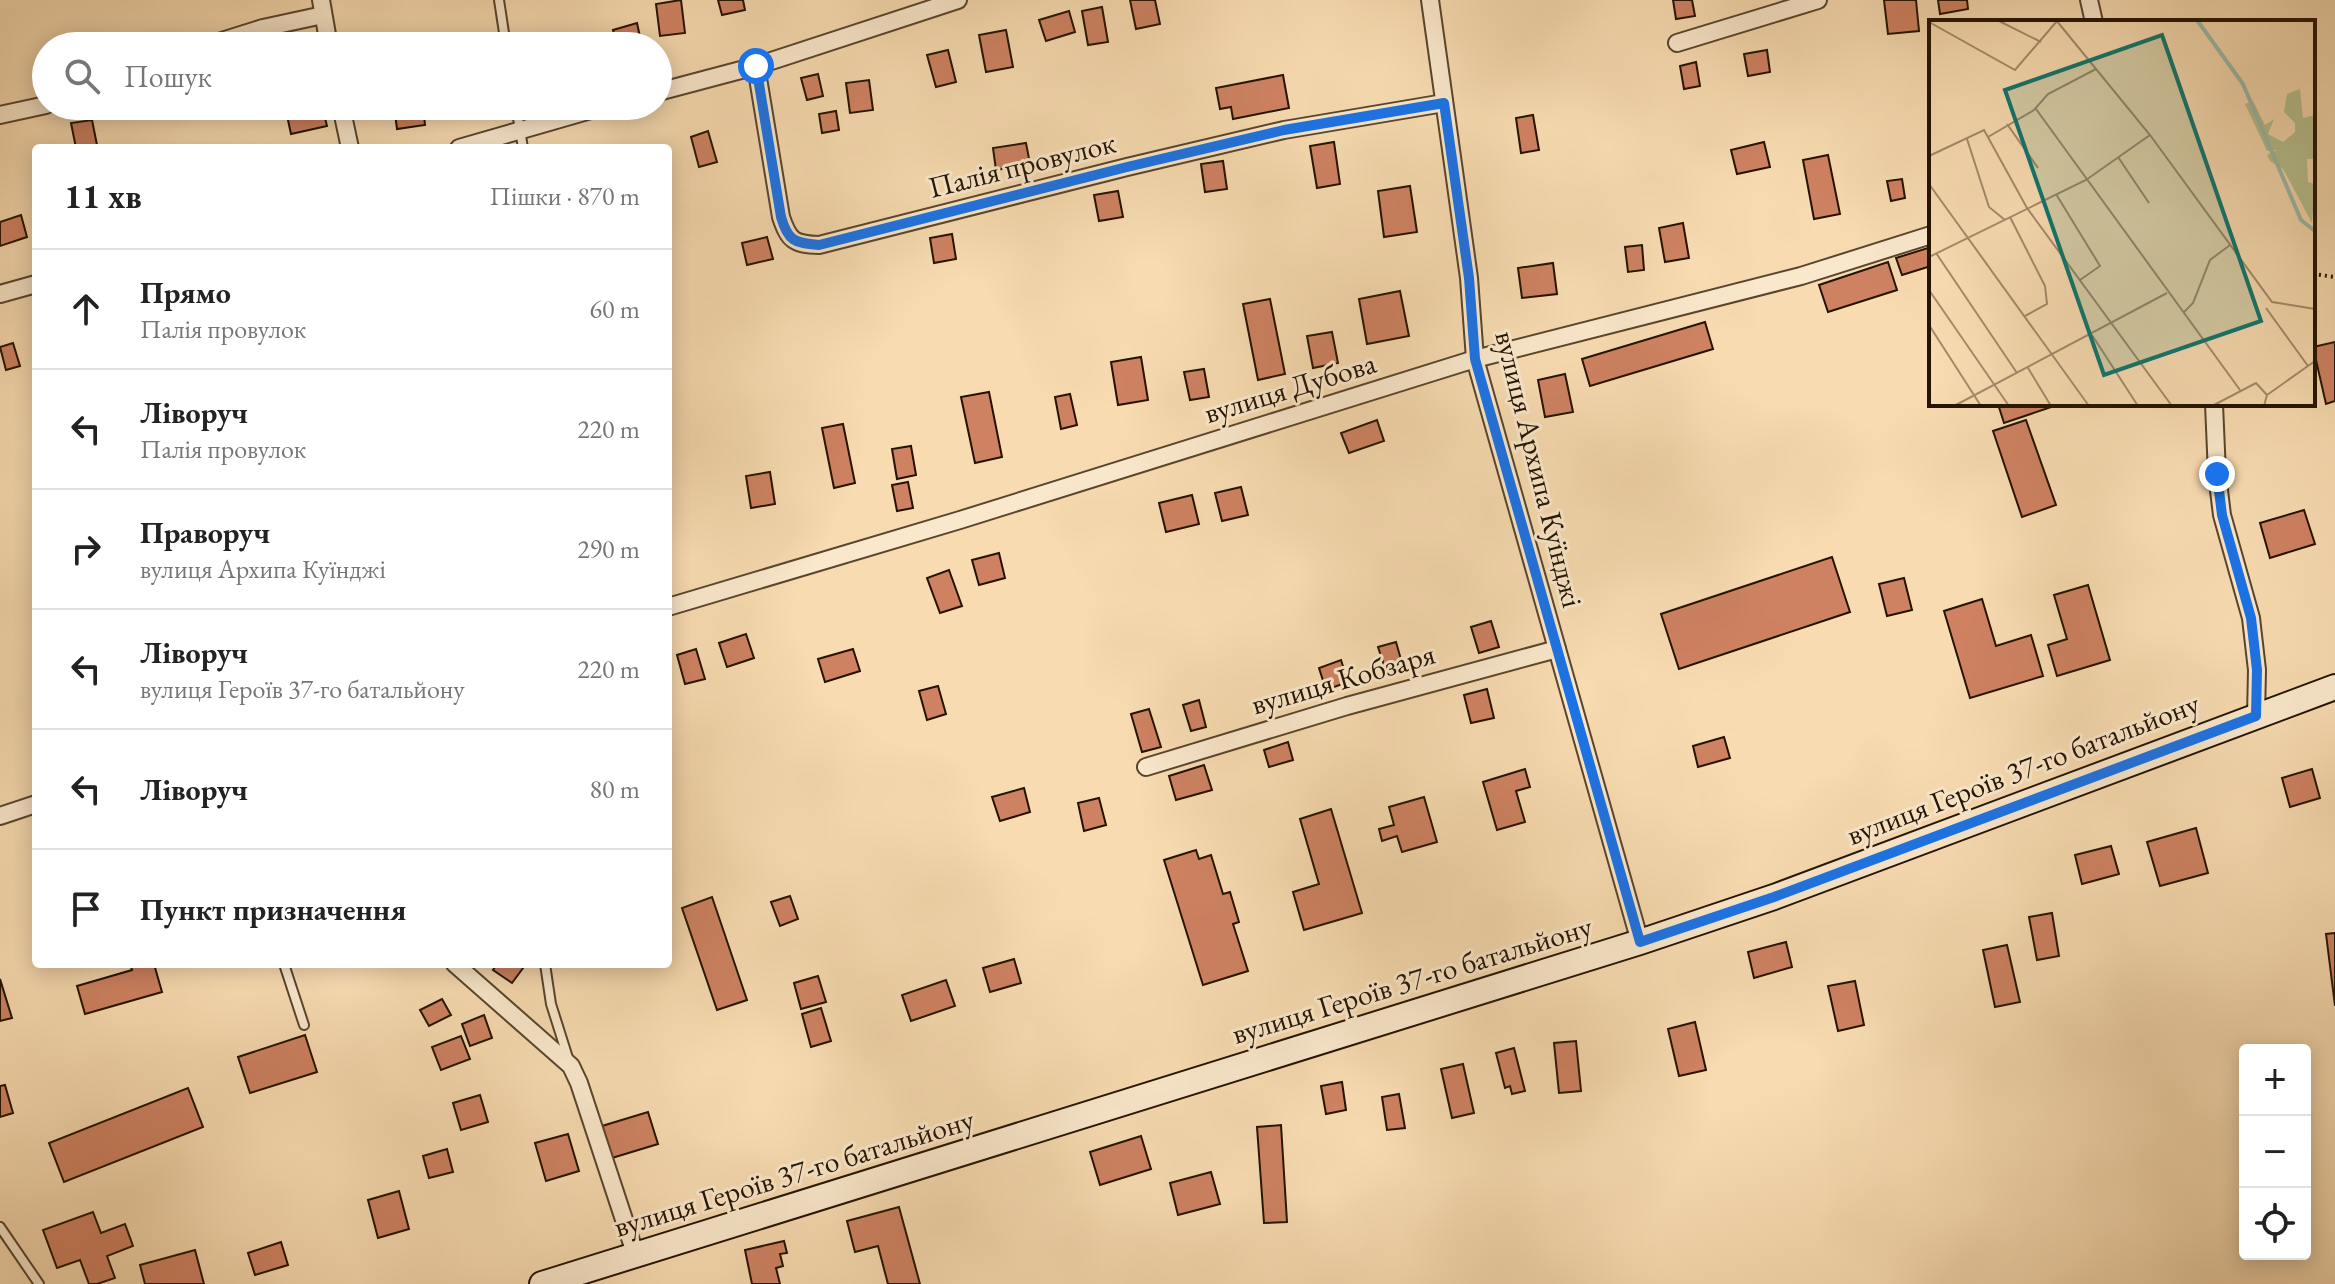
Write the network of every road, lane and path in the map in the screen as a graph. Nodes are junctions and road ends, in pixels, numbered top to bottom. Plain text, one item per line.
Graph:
1 (499, 0) edge
2 (958, 0) edge
3 (1430, 0) edge
4 (1818, 0) edge
5 (2089, 0) edge
6 (322, 7) edge
7 (2094, 20) edge
8 (250, 32) edge
9 (326, 32) edge
10 (504, 32) edge
11 (1677, 43) dead end
12 (756, 66) junction
13 (672, 88) edge
14 (1444, 103) junction
15 (32, 108) edge
16 (0, 115) edge
17 (344, 120) edge
18 (518, 120) edge
19 (553, 120) edge
20 (519, 129) junction
21 (349, 144) edge
22 (472, 144) edge
23 (522, 144) edge
24 (1929, 236) edge
25 (2315, 274) edge
26 (2335, 277) edge
27 (32, 285) edge
28 (0, 294) edge
29 (1475, 359) junction
30 (2214, 406) edge
31 (672, 606) edge
32 (1557, 649) junction
33 (2335, 687) edge
34 (2256, 716) junction
35 (1146, 767) dead end
36 (32, 805) edge
37 (0, 816) edge
38 (1640, 942) junction
39 (285, 968) edge
40 (460, 968) edge
41 (546, 968) edge
42 (304, 1025) dead end
43 (571, 1066) junction
44 (0, 1227) edge
45 (636, 1256) junction
46 (39, 1284) edge
47 (542, 1284) edge

1 - 10 lane
2 - 12 street
3 - 14 street, вулиця Архипа Куїнджі
4 - 11 street
5 - 7 street
6 - 8 street
6 - 9 street
12 - 13 street
12 - 14 street, Палія провулок
14 - 29 street, вулиця Архипа Куїнджі
15 - 16 street
17 - 21 street
18 - 20 lane
19 - 20 street
20 - 22 street
20 - 23 lane
24 - 29 street, вулиця Дубова
25 - 26 path
27 - 28 street
29 - 31 street, вулиця Дубова
29 - 32 street, вулиця Архипа Куїнджі
30 - 34 street
32 - 35 street, вулиця Кобзаря
32 - 38 street, вулиця Архипа Куїнджі
33 - 34 street, вулиця Героїв 37-го батальйону
34 - 38 street, вулиця Героїв 37-го батальйону
36 - 37 street
38 - 45 street, вулиця Героїв 37-го батальйону
39 - 42 lane
40 - 43 street
41 - 43 lane
43 - 45 street
44 - 46 lane
45 - 47 street, вулиця Героїв 37-го батальйону

